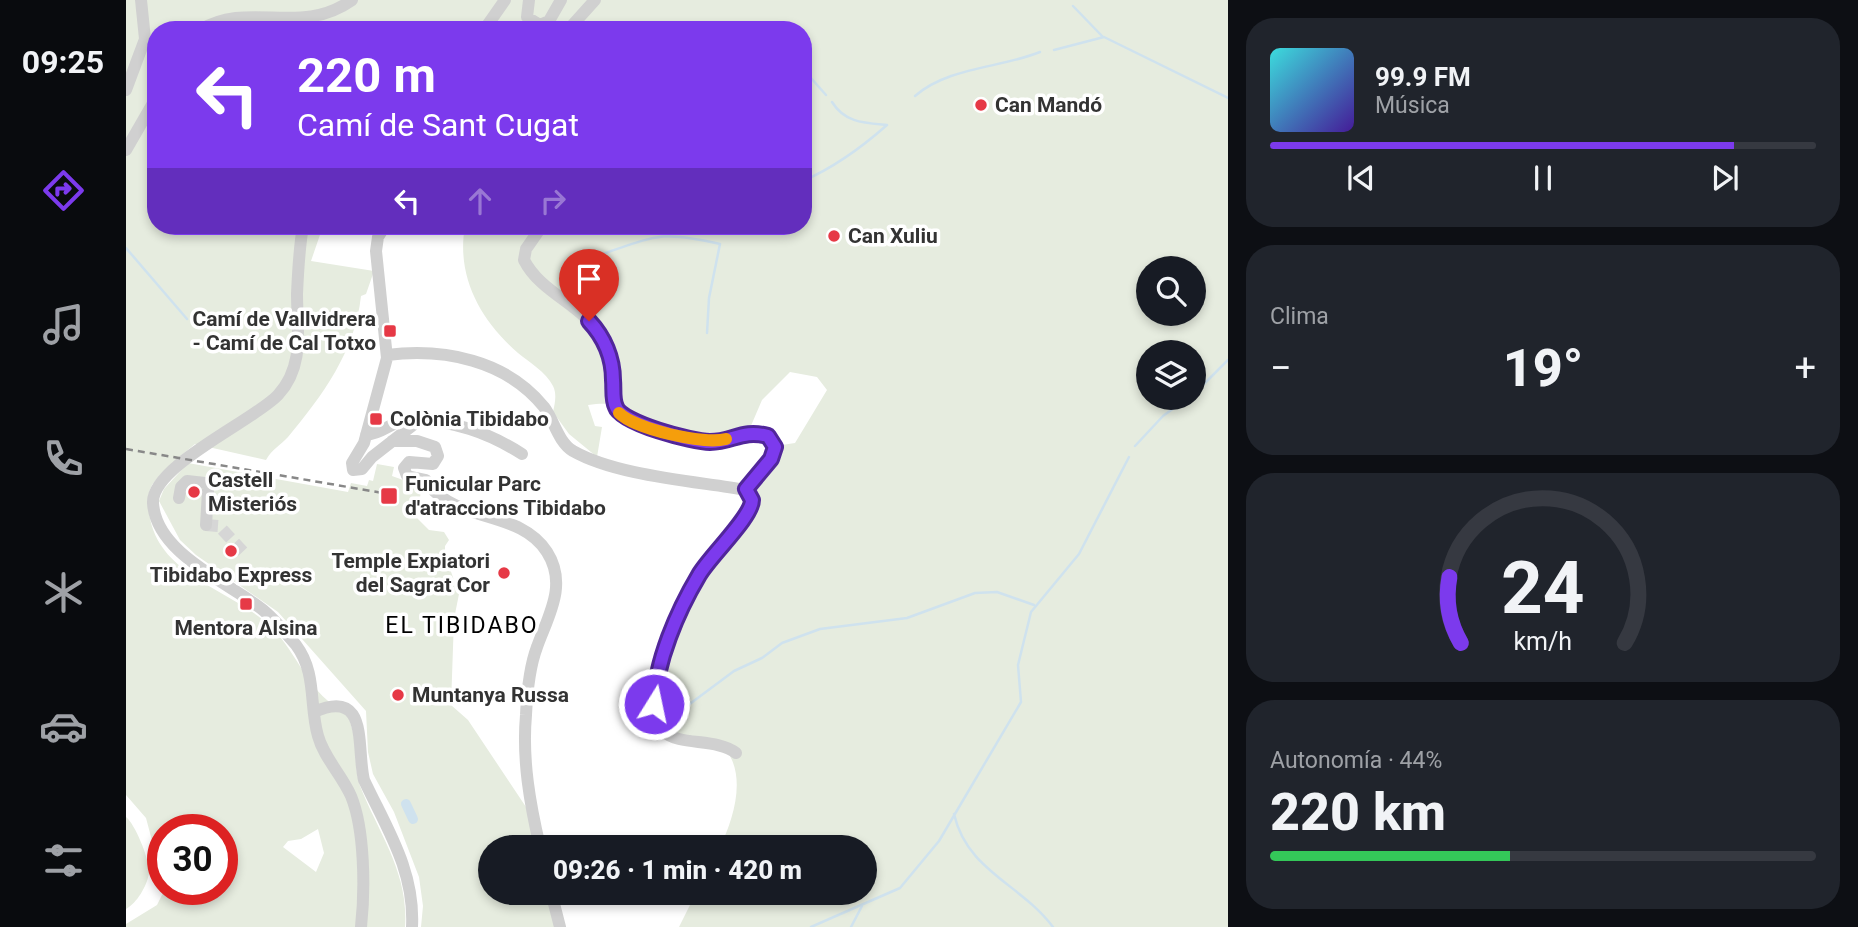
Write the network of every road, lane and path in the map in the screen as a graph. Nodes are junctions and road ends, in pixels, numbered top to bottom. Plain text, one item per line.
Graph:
1 (141, 0) edge
2 (352, 0) edge
3 (505, 0) edge
4 (529, 0) edge
5 (561, 0) edge
6 (595, 0) edge
7 (210, 21) edge
8 (490, 21) edge
9 (534, 21) edge
10 (549, 21) edge
11 (576, 21) edge
12 (126, 90) edge
13 (147, 114) edge
14 (126, 150) edge
15 (302, 235) edge
16 (379, 235) edge
17 (536, 235) edge
18 (387, 355) junction
19 (413, 419) junction
20 (366, 435) junction
21 (392, 442) junction
22 (522, 454) dead end
23 (746, 489) junction
24 (179, 498) dead end
25 (206, 525) dead end
26 (314, 712) junction
27 (736, 753) dead end
28 (537, 835) edge
29 (554, 905) edge
30 (361, 927) edge
31 (412, 927) edge
32 (560, 927) edge

1 - 12 street
2 - 7 street
3 - 8 street
4 - 9 street
5 - 10 street
6 - 11 street
13 - 14 street
15 - 26 street
16 - 18 street
17 - 23 street
18 - 20 street
18 - 23 street
19 - 20 street
19 - 21 street
19 - 22 street
20 - 21 street
21 - 28 street
23 - 27 street
24 - 25 street
26 - 30 street
26 - 31 street
29 - 32 street

